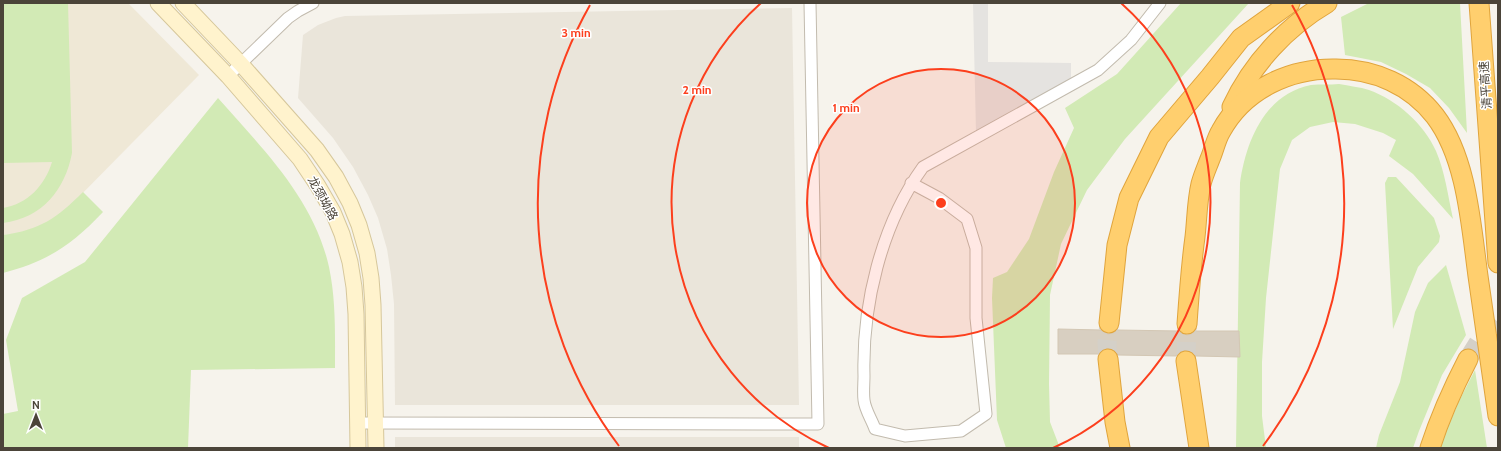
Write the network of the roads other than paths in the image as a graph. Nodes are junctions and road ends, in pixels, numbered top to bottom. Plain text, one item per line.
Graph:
1 (158, 3) edge
2 (183, 3) edge
3 (313, 3) edge
4 (810, 3) edge
5 (1160, 3) edge
6 (1273, 3) edge
7 (1290, 3) edge
8 (1327, 3) edge
9 (1479, 3) edge
10 (1241, 38) junction
11 (241, 64) junction
12 (228, 76) junction
13 (1221, 131) junction
14 (911, 183) junction
15 (1498, 263) edge
16 (1109, 323) tunnel mouth
17 (1187, 324) tunnel mouth
18 (1108, 359) tunnel mouth
19 (1468, 359) tunnel mouth
20 (1186, 361) tunnel mouth
21 (1498, 416) edge
22 (1115, 422) junction
23 (358, 423) junction
24 (375, 423) junction
25 (358, 448) edge
26 (376, 448) edge
27 (1120, 448) edge
28 (1128, 448) edge
29 (1199, 448) edge
30 (1430, 448) edge

1 - 12 main road, 龙颈坳路
2 - 11 main road, 龙颈坳路
3 - 11 street
4 - 24 street
5 - 14 street
6 - 10 highway
7 - 10 highway
8 - 13 highway
9 - 15 highway, 清平高速
10 - 16 highway
11 - 12 street
11 - 24 main road, 龙颈坳路
12 - 23 main road, 龙颈坳路
13 - 17 highway
13 - 21 highway
14 - 14 street
18 - 22 highway
19 - 30 highway
20 - 29 highway
22 - 27 highway
22 - 28 highway
23 - 24 street
23 - 25 main road, 龙颈坳路
24 - 26 main road, 龙颈坳路

